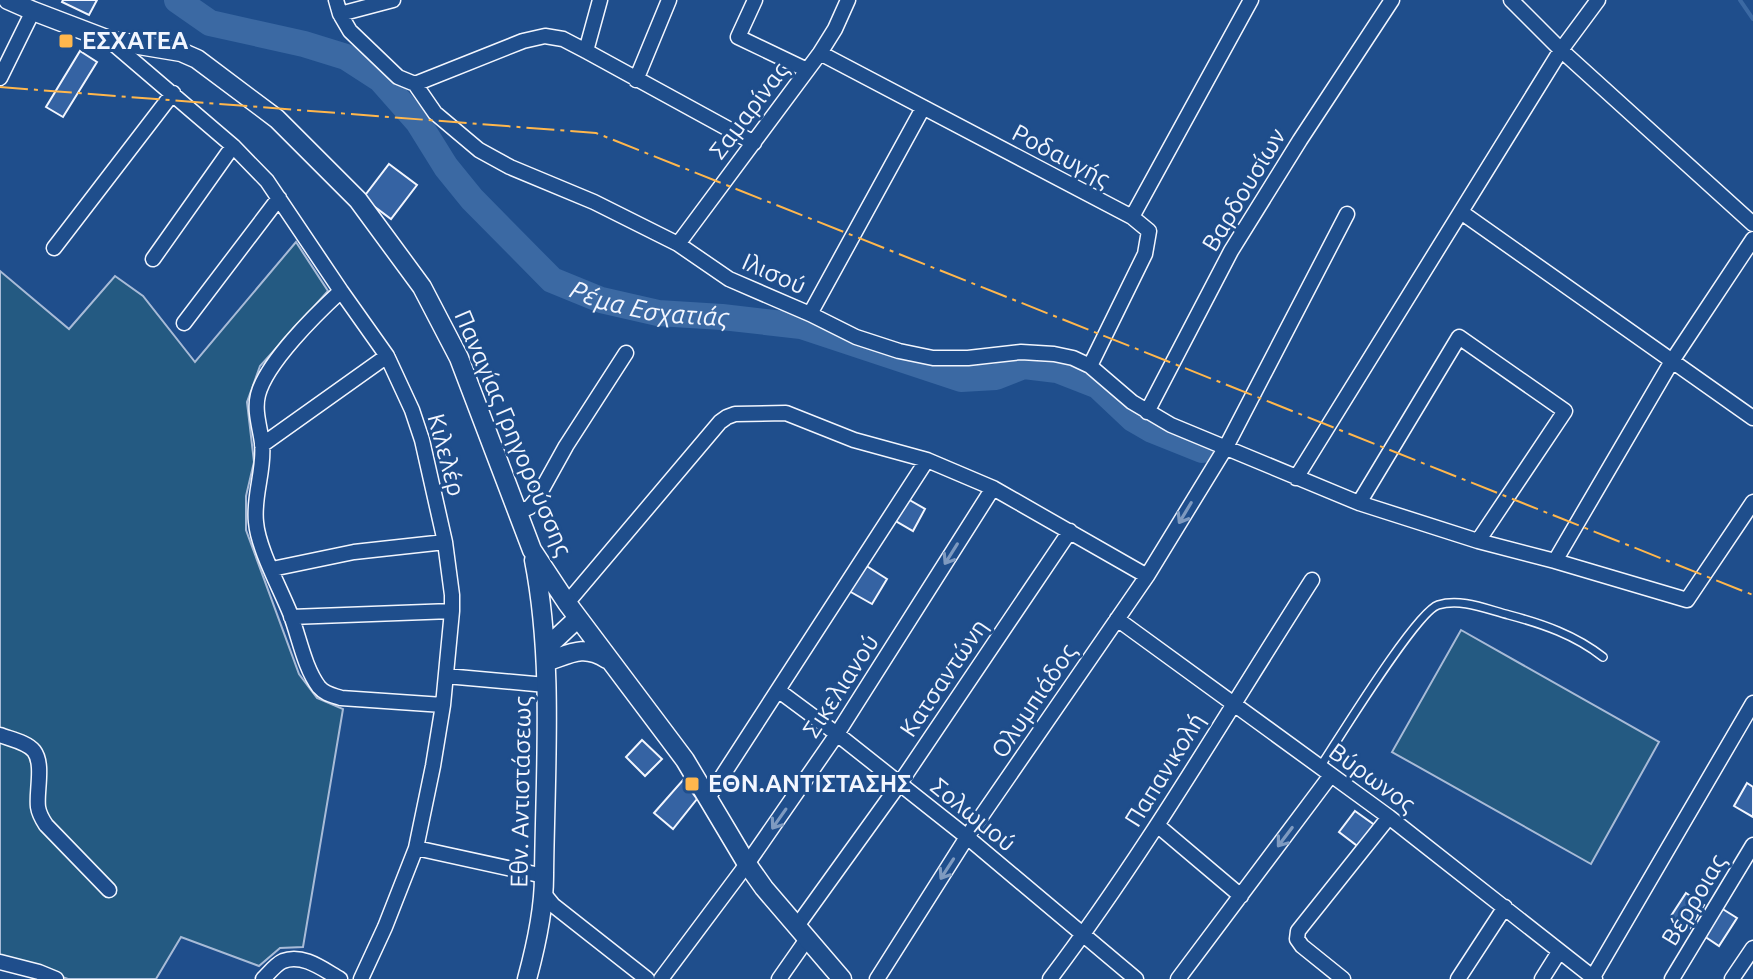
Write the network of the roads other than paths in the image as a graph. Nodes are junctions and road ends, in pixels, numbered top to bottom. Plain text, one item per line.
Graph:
1 (8, 0) edge
2 (393, 0) edge
3 (600, 0) edge
4 (669, 0) edge
5 (755, 0) edge
6 (848, 0) edge
7 (1251, 0) edge
8 (1390, 0) edge
9 (1511, 0) edge
10 (1598, 0) edge
11 (338, 7) edge
12 (33, 11) junction
13 (109, 40) junction
14 (1561, 50) junction
15 (586, 51) junction
16 (820, 53) junction
17 (807, 70) junction
18 (0, 78) edge
19 (636, 80) junction
20 (415, 84) junction
21 (173, 93) junction
22 (923, 108) junction
23 (754, 143) junction
24 (233, 146) junction
25 (279, 198) junction
26 (1461, 212) junction
27 (1347, 214) dead end
28 (1132, 217) junction
29 (1753, 224) edge
30 (1753, 239) edge
31 (678, 244) junction
32 (54, 248) dead end
33 (153, 259) dead end
34 (341, 291) junction
35 (810, 314) junction
36 (184, 323) dead end
37 (626, 353) dead end
38 (387, 356) junction
39 (1672, 361) junction
40 (1090, 366) junction
41 (1147, 412) junction
42 (1753, 418) edge
43 (262, 445) junction
44 (1226, 447) junction
45 (927, 460) junction
46 (1296, 478) junction
47 (993, 488) junction
48 (1753, 502) edge
49 (1359, 503) junction
50 (518, 512) junction
51 (1748, 519) edge
52 (1070, 531) junction
53 (1478, 541) junction
54 (445, 542) junction
55 (532, 550) junction
56 (1555, 561) junction
57 (272, 569) junction
58 (1147, 576) junction
59 (1312, 580) dead end
60 (573, 610) junction
61 (452, 611) junction
62 (291, 617) junction
63 (1117, 619) junction
64 (546, 655) junction
65 (1603, 657) dead end
66 (611, 661) junction
67 (446, 676) junction
68 (546, 685) junction
69 (779, 691) junction
70 (1233, 703) junction
71 (1753, 703) edge
72 (443, 705) junction
73 (837, 734) junction
74 (0, 735) edge
75 (1326, 771) junction
76 (900, 783) junction
77 (708, 798) junction
78 (1389, 817) junction
79 (1157, 825) junction
80 (967, 837) junction
81 (1753, 845) edge
82 (416, 848) junction
83 (747, 864) junction
84 (544, 885) junction
85 (109, 890) dead end
86 (1241, 896) junction
87 (1505, 907) junction
88 (802, 933) junction
89 (1083, 936) junction
90 (1753, 948) edge
91 (1559, 952) junction
92 (0, 962) edge
93 (1594, 978) edge
94 (56, 979) edge
95 (263, 979) edge
96 (340, 979) edge
97 (361, 979) edge
98 (527, 979) edge
99 (647, 979) edge
100 (661, 979) edge
101 (779, 979) edge
102 (842, 979) edge
103 (877, 979) edge
104 (1050, 979) edge
105 (1136, 979) edge
106 (1178, 979) edge
107 (1343, 979) edge
108 (1458, 979) edge
109 (1542, 979) edge
110 (1672, 979) edge
111 (1732, 979) edge

1 - 12 street, Παναγίας Γρηγορούσσης
2 - 11 street
3 - 15 street
4 - 19 street
5 - 17 street
6 - 16 street, Σαμαρίνας
7 - 28 street
8 - 41 street, Βαρδουσίων
9 - 14 street
10 - 14 street
11 - 20 street, Ιλισού
12 - 13 street, Παναγίας Γρηγορούσσης
12 - 18 street
13 - 21 street, Κιλελέρ
13 - 50 street, Παναγίας Γρηγορούσσης
14 - 26 street
14 - 29 street
15 - 19 street
15 - 20 street
16 - 17 street, Σαμαρίνας
16 - 22 street, Ροδαυγής
17 - 23 street, Σαμαρίνας
19 - 23 street
20 - 31 street, Ιλισού
21 - 24 street, Κιλελέρ
21 - 32 street
22 - 28 street, Ροδαυγής
22 - 35 street
23 - 31 street, Σαμαρίνας
24 - 25 street, Κιλελέρ
24 - 33 street
25 - 34 street, Κιλελέρ
25 - 36 street
26 - 39 street
26 - 46 street
27 - 44 street, Ολυμπιάδος
28 - 40 street
30 - 39 street
31 - 35 street, Ιλισού
34 - 38 street, Κιλελέρ
34 - 43 street
35 - 40 street, Ιλισού
37 - 50 street
38 - 43 street
38 - 54 street, Κιλελέρ
39 - 42 street
39 - 56 street
40 - 41 street, Ιλισού
41 - 44 street, Ιλισού
43 - 57 street
44 - 46 street, Ιλισού
44 -> 58 street, Ολυμπιάδος
45 - 47 street
45 - 60 street
45 - 69 street
46 - 49 street, Ιλισού
47 - 52 street
47 -> 73 street, Σικελιανού
48 - 51 street
49 - 53 street, Ιλισού
49 - 53 street
50 - 55 street, Παναγίας Γρηγορούσσης
51 - 56 street, Ιλισού
52 - 58 street
52 - 76 street, Κατσαντώνη
53 - 56 street, Ιλισού
54 - 57 street
54 - 61 street, Κιλελέρ
55 - 60 street, Παναγίας Γρηγορούσσης
55 - 64 street, Εθν. Αντιστάσεως
57 - 62 street
58 - 63 street, Ολυμπιάδος
59 - 70 street, Παπανικολή
60 - 64 street
60 - 66 street, Παναγίας Γρηγορούσσης
61 - 62 street
61 - 67 street, Κιλελέρ
62 - 72 street
63 - 70 street, Βύρωνος
63 - 80 street, Ολυμπιάδος
64 - 66 street
64 - 68 street, Εθν. Αντιστάσεως
65 - 75 lane
66 - 77 street, Παναγίας Γρηγορούσσης
67 - 68 street
67 - 72 street, Κιλελέρ
68 - 84 street, Εθν. Αντιστάσεως
69 - 73 street, Σολωμού
69 - 77 street
70 - 75 street, Βύρωνος
70 - 79 street, Παπανικολή
71 - 93 street
72 - 82 street, Κιλελέρ
73 - 76 street, Σολωμού
73 -> 83 street, Σικελιανού
74 - 85 street
75 - 78 street, Βύρωνος
75 -> 86 street
76 - 80 street, Σολωμού
76 - 88 street, Κατσαντώνη
77 - 83 street, Παναγίας Γρηγορούσσης
78 - 87 street, Βύρωνος
78 - 107 street
79 - 86 street
79 - 89 street, Παπανικολή
80 - 89 street, Σολωμού
80 -> 103 street, Ολυμπιάδος
81 - 110 street, Βέρροιας
82 - 84 street
82 - 97 street, Κιλελέρ
83 - 88 street, Παναγίας Γρηγορούσσης
83 - 100 street, Σικελιανού
84 - 98 street, Εθν. Αντιστάσεως
84 - 99 street
86 - 106 street
87 - 91 street, Βύρωνος
87 - 108 street
88 - 101 street, Κατσαντώνη
88 - 102 street, Παναγίας Γρηγορούσσης
89 - 104 street, Παπανικολή
89 - 105 street, Σολωμού
90 - 111 street
91 - 93 street, Βύρωνος
91 - 109 street
92 - 94 street
95 - 96 street

